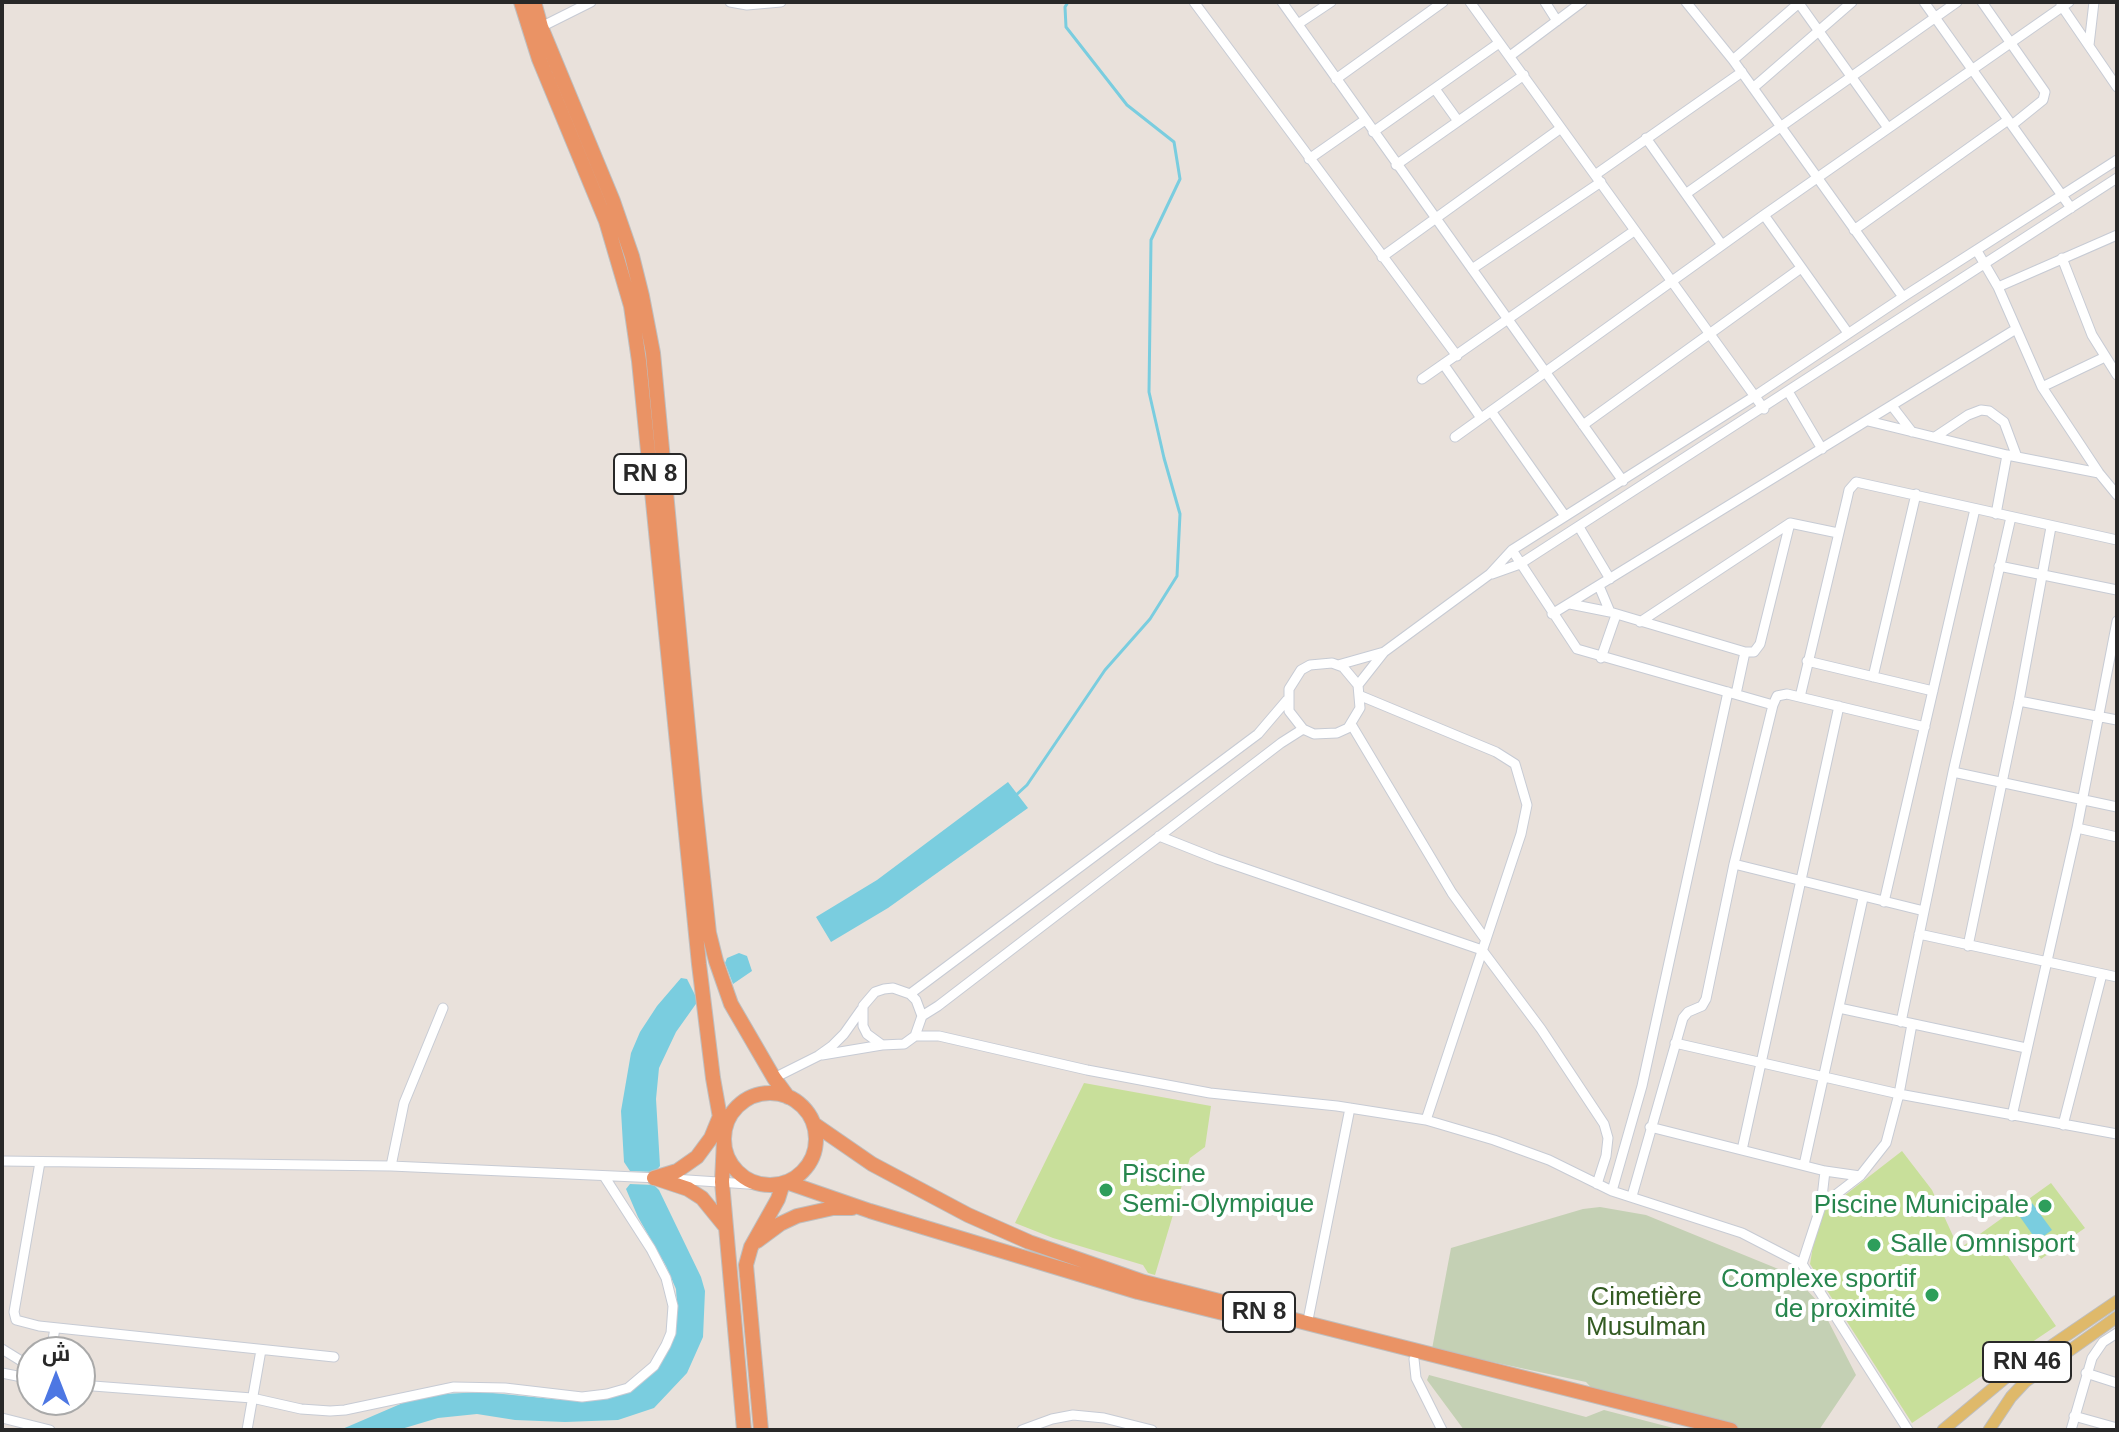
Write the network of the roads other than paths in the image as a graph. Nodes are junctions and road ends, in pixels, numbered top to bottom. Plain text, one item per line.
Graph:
1 (521, 2) edge
2 (534, 2) edge
3 (591, 2) edge
4 (730, 2) edge
5 (781, 2) edge
6 (1194, 2) edge
7 (1282, 2) edge
8 (1331, 2) edge
9 (1443, 2) edge
10 (1470, 2) edge
11 (1545, 2) edge
12 (1582, 2) edge
13 (1687, 2) edge
14 (1799, 2) edge
15 (1852, 2) edge
16 (1924, 2) edge
17 (1957, 2) edge
18 (1982, 2) edge
19 (2094, 2) edge
20 (2063, 4) edge
21 (1935, 17) junction
22 (1557, 21) junction
23 (1298, 24) junction
24 (541, 27) junction
25 (1820, 31) junction
26 (2011, 41) junction
27 (1499, 43) junction
28 (2089, 45) junction
29 (1510, 56) junction
30 (1733, 60) junction
31 (1971, 70) junction
32 (1742, 72) junction
33 (1524, 75) junction
34 (1851, 75) junction
35 (1336, 79) junction
36 (2117, 87) edge
37 (1753, 88) junction
38 (1435, 89) junction
39 (1365, 120) junction
40 (1458, 121) junction
41 (2010, 123) junction
42 (1780, 127) junction
43 (1561, 128) junction
44 (1888, 128) junction
45 (1373, 132) junction
46 (1646, 138) junction
47 (1309, 159) junction
48 (2117, 160) edge
49 (1396, 165) junction
50 (1598, 178) junction
51 (1817, 178) junction
52 (2117, 178) edge
53 (1687, 193) junction
54 (2062, 194) junction
55 (2071, 208) junction
56 (1764, 215) junction
57 (1435, 218) junction
58 (1854, 230) junction
59 (1634, 231) junction
60 (2117, 235) edge
61 (1722, 245) junction
62 (1977, 251) junction
63 (1382, 257) junction
64 (2062, 258) junction
65 (1985, 264) junction
66 (1801, 268) junction
67 (1472, 269) junction
68 (1672, 283) junction
69 (1998, 287) junction
70 (1903, 297) junction
71 (1508, 321) junction
72 (2016, 329) junction
73 (1848, 333) junction
74 (1710, 335) junction
75 (1457, 356) junction
76 (2105, 357) junction
77 (1444, 365) junction
78 (1545, 373) junction
79 (2117, 375) edge
80 (1422, 379) dead end
81 (2042, 387) junction
82 (1789, 393) junction
83 (1755, 396) junction
84 (1892, 406) junction
85 (1764, 409) junction
86 (1491, 411) junction
87 (1481, 418) junction
88 (1868, 421) junction
89 (1583, 425) junction
90 (1912, 432) junction
91 (1455, 437) dead end
92 (1935, 437) junction
93 (1822, 449) junction
94 (2012, 456) junction
95 (2099, 473) junction
96 (1623, 481) junction
97 (1916, 494) junction
98 (2117, 495) edge
99 (1975, 509) junction
100 (1996, 514) junction
101 (1565, 516) junction
102 (2011, 517) junction
103 (1790, 523) junction
104 (1579, 527) junction
105 (2051, 527) junction
106 (1838, 533) junction
107 (2117, 540) edge
108 (1512, 550) junction
109 (1520, 564) junction
110 (1999, 566) junction
111 (1490, 574) junction
112 (2041, 576) junction
113 (1610, 579) junction
114 (1599, 586) junction
115 (2117, 590) edge
116 (1570, 604) junction
117 (1552, 614) junction
118 (1613, 614) junction
119 (2117, 621) edge
120 (1640, 622) junction
121 (1384, 652) junction
122 (1745, 652) junction
123 (1601, 658) junction
124 (1807, 661) junction
125 (1338, 665) junction
126 (1873, 677) junction
127 (1358, 685) junction
128 (1933, 691) junction
129 (1732, 693) junction
130 (1361, 696) junction
131 (1800, 697) junction
132 (1287, 700) junction
133 (2019, 701) junction
134 (1773, 705) junction
135 (1839, 706) junction
136 (2099, 717) junction
137 (2117, 720) edge
138 (1351, 724) junction
139 (1925, 727) junction
140 (1303, 729) junction
141 (1953, 772) junction
142 (2001, 784) junction
143 (2082, 800) junction
144 (2117, 807) edge
145 (2077, 828) junction
146 (1159, 836) junction
147 (2117, 837) edge
148 (1734, 864) junction
149 (1801, 882) junction
150 (1863, 898) junction
151 (1884, 902) junction
152 (1924, 911) junction
153 (1919, 934) junction
154 (1484, 945) junction
155 (1968, 946) junction
156 (2046, 962) junction
157 (2102, 974) junction
158 (2117, 977) edge
159 (910, 994) junction
160 (863, 1006) junction
161 (443, 1008) dead end
162 (1839, 1008) junction
163 (922, 1016) junction
164 (1901, 1022) junction
165 (1912, 1024) junction
166 (915, 1036) junction
167 (1675, 1043) junction
168 (882, 1045) junction
169 (2026, 1048) junction
170 (818, 1056) junction
171 (1761, 1063) junction
172 (774, 1078) junction
173 (1824, 1078) junction
174 (1899, 1094) junction
175 (788, 1097) junction
176 (1350, 1108) junction
177 (720, 1116) junction
178 (2012, 1116) junction
179 (1426, 1120) junction
180 (814, 1124) junction
181 (2063, 1125) junction
182 (1650, 1127) junction
183 (2115, 1131) edge
184 (724, 1140) junction
185 (1742, 1150) junction
186 (2, 1161) edge
187 (40, 1162) junction
188 (1804, 1165) junction
189 (391, 1166) junction
190 (1825, 1171) junction
191 (604, 1176) junction
192 (1860, 1176) junction
193 (654, 1178) junction
194 (722, 1182) junction
195 (785, 1183) junction
196 (1597, 1184) junction
197 (763, 1185) junction
198 (1612, 1191) junction
199 (1632, 1196) junction
200 (1821, 1206) junction
201 (870, 1211) junction
202 (727, 1229) junction
203 (751, 1247) junction
204 (1802, 1264) junction
205 (2117, 1301) edge
206 (2117, 1317) edge
207 (1307, 1325) junction
208 (55, 1328) junction
209 (2117, 1333) edge
210 (54, 1336) edge
211 (261, 1350) junction
212 (334, 1357) dead end
213 (1414, 1359) junction
214 (2086, 1373) junction
215 (2117, 1383) edge
216 (96, 1386) edge
217 (252, 1398) junction
218 (2074, 1416) junction
219 (2, 1418) edge
220 (2117, 1428) edge
221 (50, 1430) edge
222 (247, 1430) edge
223 (744, 1430) edge
224 (761, 1430) edge
225 (1022, 1430) edge
226 (1152, 1430) edge
227 (1442, 1430) edge
228 (1697, 1430) edge
229 (1731, 1430) edge
230 (1908, 1430) edge
231 (1943, 1430) edge
232 (1989, 1430) edge
233 (2071, 1430) edge

1 - 177 highway, RN 8
2 - 24 highway, RN 8
3 - 24 street
4 - 5 street
6 - 47 street
7 - 23 street
8 - 23 street
9 - 35 street
10 - 27 street
11 - 22 street
12 - 22 street
13 - 30 street
14 - 25 street
14 - 30 street
15 - 25 street
16 - 21 street
17 - 21 street
18 - 26 street
19 - 28 street
20 - 26 street
20 - 28 street
21 - 31 street
21 - 34 street
22 - 29 street
23 - 35 street
24 - 172 highway, RN 8
25 - 34 street
25 - 37 street
26 - 31 street
26 - 41 street
27 - 29 street
27 - 38 street
28 - 36 street
29 - 33 street
30 - 32 street
31 - 41 street
31 - 44 street
32 - 37 street
32 - 46 street
33 - 40 street
33 - 43 street
34 - 42 street
34 - 44 street
35 - 39 street
37 - 42 street
38 - 40 street
38 - 45 street
39 - 45 street
39 - 47 street
40 - 49 street
41 - 54 street
41 - 58 street
42 - 51 street
42 - 53 street
43 - 50 street
43 - 57 street
44 - 51 street
45 - 49 street
46 - 50 street
46 - 53 street
47 - 63 street
48 - 54 street
49 - 57 street
50 - 59 street
50 - 67 street
51 - 56 street
51 - 58 street
52 - 55 street
53 - 61 street
54 - 55 street
54 - 62 street
55 - 65 street
56 - 61 street
56 - 66 street
57 - 63 street
57 - 67 street
58 - 70 street
59 - 68 street
59 - 71 street
60 - 64 street
61 - 68 street
62 - 65 street
62 - 70 street
63 - 75 street
64 - 69 street
64 - 76 street
65 - 69 street
65 - 82 street
66 - 73 street
66 - 74 street
67 - 71 street
68 - 74 street
68 - 78 street
69 - 72 street
70 - 73 street
71 - 75 street
71 - 78 street
72 - 81 street
72 - 84 street
73 - 83 street
74 - 83 street
74 - 89 street
75 - 77 street
76 - 79 street
76 - 81 street
77 - 80 street
77 - 87 street
78 - 86 street
78 - 89 street
81 - 95 street
82 - 85 street
82 - 93 street
83 - 85 street
83 - 96 street
84 - 88 street
84 - 90 street
85 - 104 street
86 - 87 street
86 - 101 street
87 - 91 street
88 - 90 street
88 - 93 street
89 - 96 street
90 - 92 street
92 - 94 street
92 - 94 street
93 - 113 street
94 - 95 street
94 - 100 street
95 - 98 street
96 - 101 street
97 - 99 street
97 - 106 street
97 - 126 street
99 - 100 street
99 - 128 street
100 - 102 street
101 - 108 street
102 - 105 street
102 - 110 street
103 - 106 street
103 - 120 street
103 - 122 street
104 - 109 street
104 - 113 street
105 - 107 street
105 - 112 street
106 - 124 street
108 - 109 street
108 - 111 street
109 - 111 street
109 - 117 street
110 - 112 street
110 - 141 street
111 - 121 street
112 - 115 street
112 - 133 street
113 - 114 street
114 - 116 street
114 - 118 street
116 - 117 street
116 - 118 street
117 - 123 street
118 - 120 street
118 - 123 street
119 - 136 street
120 - 122 street
121 - 125 street
121 - 127 street
122 - 129 street
123 - 129 street
124 - 126 street
124 - 131 street
125 - 127 street
125 - 132 street
126 - 128 street
127 - 130 street
128 - 139 street
129 - 134 street
129 - 198 street
130 - 138 street
130 - 154 street
131 - 134 street
131 - 135 street
132 - 140 street
132 - 159 street
133 - 136 street
133 - 142 street
134 - 148 street
135 - 139 street
135 - 149 street
136 - 137 street
136 - 143 street
138 - 140 street
138 - 154 street
139 - 151 street
140 - 146 street
141 - 142 street
141 - 152 street
142 - 143 street
142 - 155 street
143 - 144 street
143 - 145 street
145 - 147 street
145 - 156 street
146 - 154 street
146 - 163 street
148 - 149 street
148 - 167 street
149 - 150 street
149 - 171 street
150 - 151 street
150 - 162 street
151 - 152 street
152 - 153 street
153 - 155 street
153 - 164 street
154 - 179 street
154 - 196 street
155 - 156 street
156 - 157 street
156 - 169 street
157 - 158 street
157 - 181 street
159 - 160 street
159 - 163 street
160 - 168 street
160 - 170 street
161 - 189 street
162 - 164 street
162 - 173 street
163 - 166 street
164 - 165 street
165 - 169 street
165 - 174 street
166 - 168 street
166 - 176 street
167 - 171 street
167 - 182 street
168 - 170 street
169 - 178 street
170 - 172 street
171 - 173 street
171 - 185 street
172 - 175 highway, RN 8
173 - 174 street
173 - 188 street
174 - 178 street
174 - 192 street
175 - 180 highway
175 - 184 highway
176 - 179 street
176 - 207 street
177 - 184 highway, RN 8
177 - 193 highway
178 - 181 street
179 - 196 street
180 - 195 highway
180 - 207 highway, RN 8
181 - 183 street
182 - 185 street
182 - 199 street
184 - 194 highway
184 - 197 highway
185 - 188 street
186 - 187 street
187 - 189 street
187 - 208 street
188 - 190 street
189 - 191 street
190 - 192 street
190 - 200 street
191 - 193 street
191 - 217 street
192 - 200 street
193 - 194 street
193 - 202 highway
194 - 197 street
194 - 202 highway
195 - 197 highway
195 - 201 highway, RN 8
195 - 203 highway
196 - 198 street
198 - 199 street
199 - 204 street
200 - 204 street
201 - 203 highway
201 - 213 highway, RN 8
202 - 223 highway
203 - 224 highway
204 - 230 street
205 - 231 main road, RN 46
206 - 232 main road, RN 46
207 - 229 highway, RN 8
208 - 210 street
208 - 211 street
209 - 214 street
211 - 212 street
211 - 217 street
213 - 227 street
213 - 228 highway, RN 8
214 - 215 street
214 - 218 street
216 - 217 street
217 - 222 street
218 - 220 street
218 - 233 street
219 - 221 street
225 - 226 street

